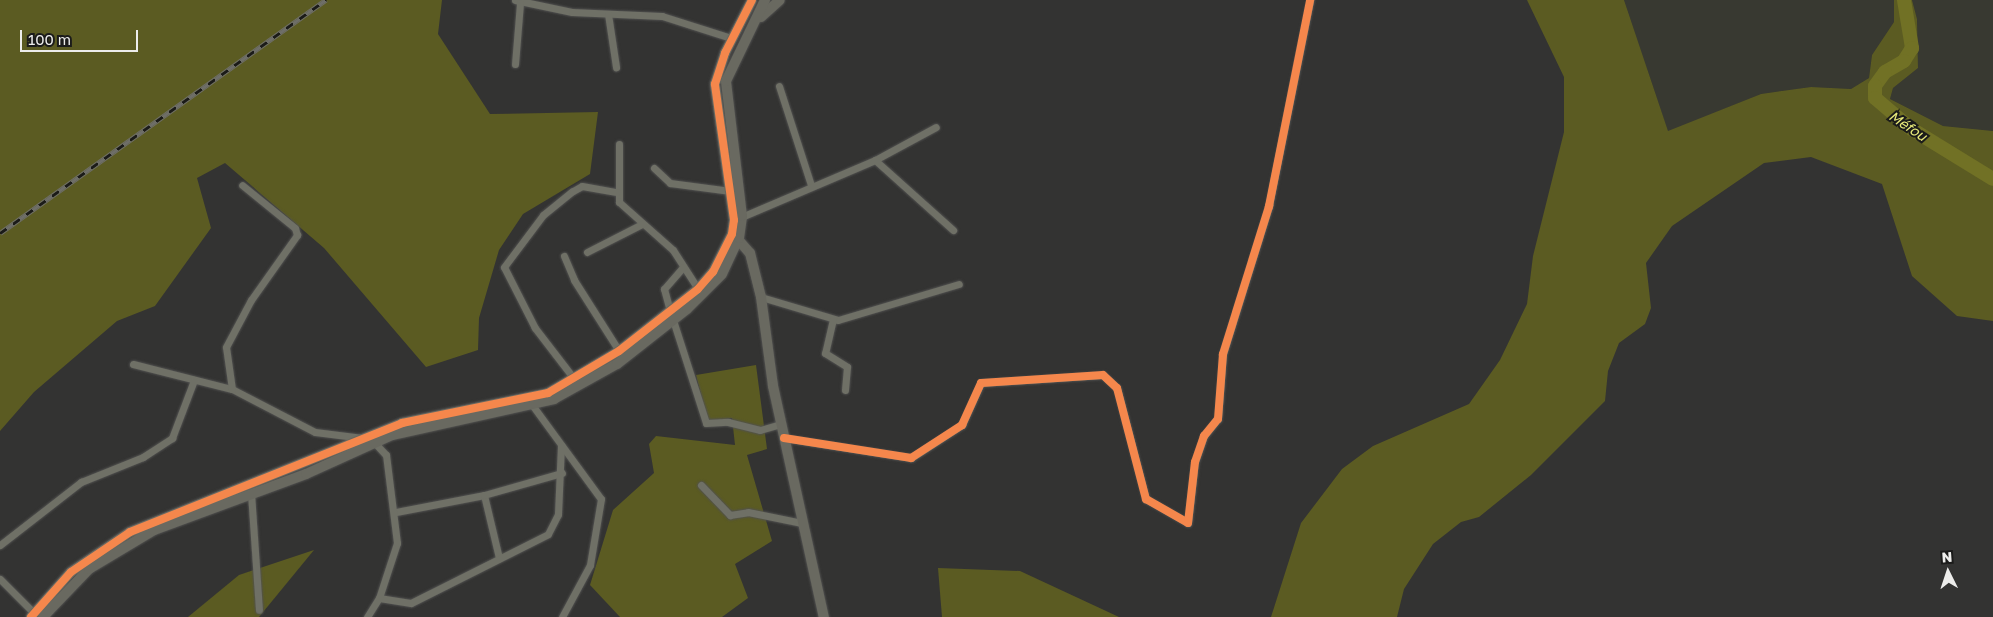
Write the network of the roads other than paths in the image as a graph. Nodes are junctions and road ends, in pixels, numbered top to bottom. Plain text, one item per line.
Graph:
1 (741, 0) edge
2 (752, 0) edge
3 (765, 0) edge
4 (780, 0) edge
5 (1310, 0) edge
6 (518, 1) edge
7 (608, 14) junction
8 (744, 16) junction
9 (755, 23) junction
10 (731, 38) junction
11 (514, 64) dead end
12 (616, 67) dead end
13 (779, 86) dead end
14 (936, 127) dead end
15 (619, 144) dead end
16 (875, 160) junction
17 (654, 168) dead end
18 (242, 184) dead end
19 (811, 185) junction
20 (730, 191) junction
21 (616, 192) junction
22 (738, 218) junction
23 (642, 224) junction
24 (953, 230) dead end
25 (736, 236) junction
26 (587, 252) dead end
27 (564, 256) dead end
28 (683, 267) junction
29 (959, 284) dead end
30 (698, 289) junction
31 (761, 297) junction
32 (672, 315) junction
33 (833, 319) junction
34 (618, 351) junction
35 (132, 364) dead end
36 (194, 380) junction
37 (575, 380) junction
38 (232, 389) junction
39 (845, 390) dead end
40 (531, 403) junction
41 (781, 424) junction
42 (363, 438) junction
43 (784, 438) junction
44 (376, 442) junction
45 (561, 446) junction
46 (562, 473) junction
47 (701, 485) dead end
48 (251, 494) junction
49 (484, 495) junction
50 (396, 512) junction
51 (802, 523) junction
52 (0, 545) edge
53 (499, 558) junction
54 (0, 580) edge
55 (379, 598) junction
56 (259, 610) dead end
57 (36, 616) edge
58 (825, 616) edge
59 (367, 617) edge
60 (562, 617) edge

1 - 8 street
2 - 8 street
3 - 9 street
4 - 9 street
5 - 43 street
6 - 7 street
6 - 11 street
7 - 10 street
7 - 12 street
8 - 10 street
9 - 22 street
10 - 20 street
13 - 19 street
14 - 16 street
15 - 21 street
16 - 19 street
16 - 24 street
17 - 20 street
18 - 38 street
19 - 22 street
20 - 22 street
21 - 23 street
21 - 37 street
22 - 25 street
23 - 26 street
23 - 28 street
25 - 30 street
25 - 31 street
25 - 32 street
27 - 34 street
28 - 30 street
28 - 32 street
29 - 33 street
30 - 32 street
31 - 33 street
31 - 41 street
32 - 34 street
32 - 40 street
32 - 41 street
33 - 39 street
34 - 37 street
35 - 36 street
36 - 38 street
36 - 52 street
37 - 40 street
38 - 42 street
40 - 42 street
40 - 44 street
40 - 45 street
41 - 43 street
42 - 44 street
42 - 57 street
43 - 51 street
44 - 48 street
44 - 50 street
45 - 46 street
45 - 60 street
46 - 49 street
46 - 53 street
47 - 51 street
48 - 56 street
48 - 57 street
49 - 50 street
49 - 53 street
50 - 55 street
51 - 58 street
53 - 55 street
54 - 57 street
55 - 59 street

